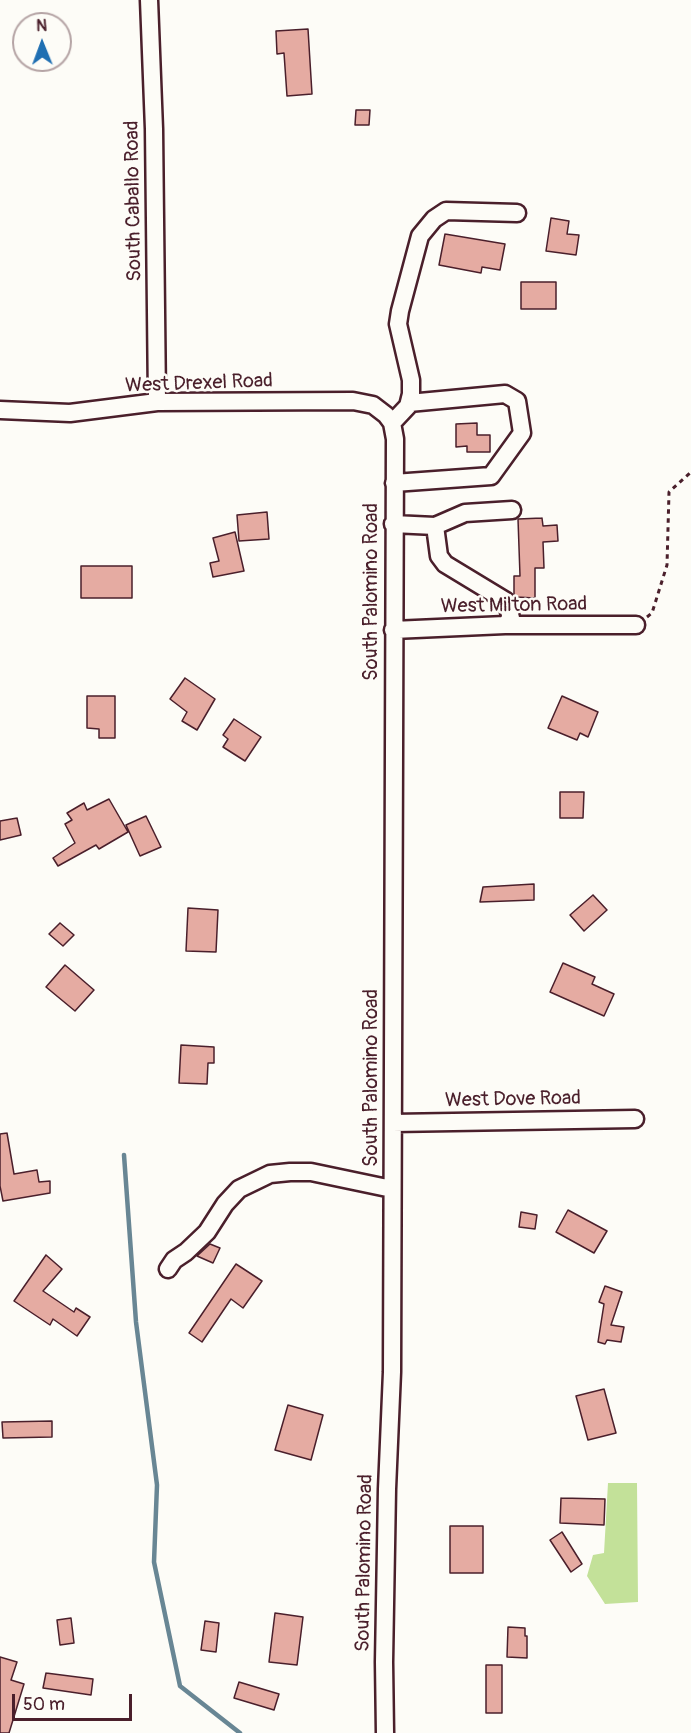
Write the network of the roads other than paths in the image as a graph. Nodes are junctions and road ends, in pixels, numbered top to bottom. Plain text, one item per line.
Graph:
1 (149, 0) edge
2 (517, 213) dead end
3 (157, 402) junction
4 (409, 403) junction
5 (0, 410) edge
6 (392, 423) junction
7 (394, 483) junction
8 (512, 510) dead end
9 (393, 524) junction
10 (435, 526) junction
11 (506, 625) junction
12 (636, 625) road end
13 (393, 630) junction
14 (635, 1119) dead end
15 (393, 1123) junction
16 (392, 1189) junction
17 (168, 1269) dead end
18 (386, 1733) edge

1 - 3 street, South Caballo Road
2 - 4 street
3 - 5 street, West Drexel Road
3 - 6 street, West Drexel Road
4 - 6 street
4 - 7 street
6 - 7 street, South Palomino Road
7 - 9 street, South Palomino Road
8 - 10 street
9 - 10 street
9 - 13 street, South Palomino Road
10 - 11 street
11 - 12 street, West Milton Road
11 - 13 street, West Milton Road
13 - 15 street, South Palomino Road
14 - 15 street, West Dove Road
15 - 16 street, South Palomino Road
16 - 17 street
16 - 18 street, South Palomino Road

